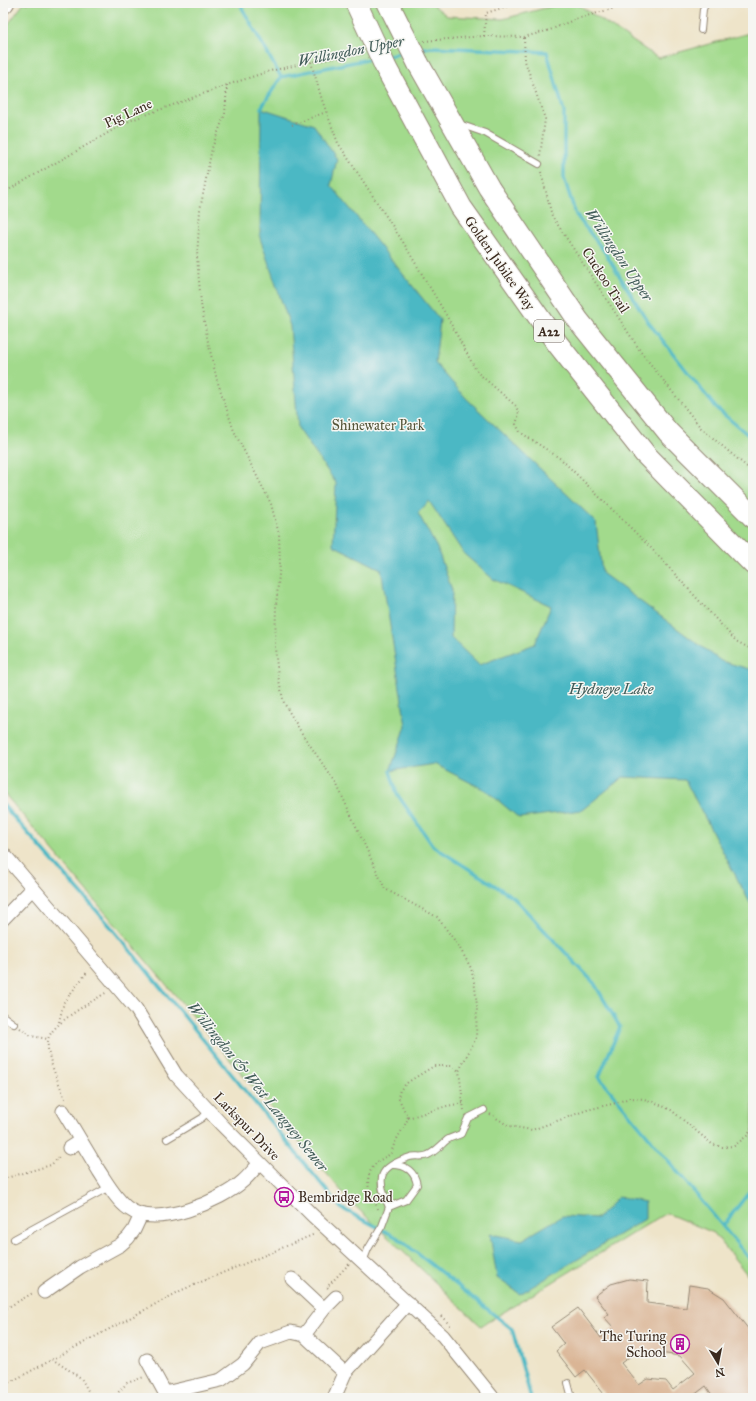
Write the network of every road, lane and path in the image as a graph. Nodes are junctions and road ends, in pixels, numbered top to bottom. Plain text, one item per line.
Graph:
1 (5, 3) edge
2 (356, 3) edge
3 (388, 3) edge
4 (518, 3) edge
5 (633, 3) edge
6 (706, 3) edge
7 (3, 6) edge
8 (701, 30) dead end
9 (524, 37) junction
10 (311, 62) dead end
11 (285, 67) dead end
12 (226, 85) junction
13 (326, 112) junction
14 (451, 121) junction
15 (292, 125) dead end
16 (539, 164) junction
17 (3, 192) edge
18 (753, 472) edge
19 (753, 517) edge
20 (753, 564) edge
21 (753, 650) edge
22 (3, 853) edge
23 (33, 888) junction
24 (3, 919) edge
25 (91, 968) dead end
26 (110, 990) dead end
27 (3, 1016) edge
28 (58, 1023) junction
29 (14, 1024) joint
30 (48, 1039) junction
31 (459, 1071) junction
32 (464, 1103) junction
33 (484, 1110) junction
34 (63, 1111) joint
35 (209, 1111) junction
36 (408, 1118) junction
37 (753, 1126) edge
38 (167, 1139) dead end
39 (80, 1141) junction
40 (69, 1148) joint
41 (260, 1163) junction
42 (393, 1165) junction
43 (3, 1180) edge
44 (110, 1187) junction
45 (389, 1207) junction
46 (377, 1214) dead end
47 (140, 1215) junction
48 (316, 1234) dead end
49 (14, 1238) dead end
50 (360, 1259) junction
51 (292, 1279) dead end
52 (44, 1292) joint
53 (336, 1297) joint
54 (408, 1303) junction
55 (324, 1309) junction
56 (3, 1310) edge
57 (304, 1335) junction
58 (52, 1359) junction
59 (147, 1360) dead end
60 (155, 1374) junction
61 (345, 1374) junction
62 (568, 1383) dead end
63 (3, 1386) edge
64 (165, 1395) edge
65 (92, 1398) edge
66 (113, 1398) edge
67 (334, 1398) edge
68 (493, 1398) edge
69 (572, 1398) edge

1 - 7 main road
2 - 20 highway, Golden Jubilee Way / A22, bridge
3 - 14 highway, A22, bridge
4 - 9 path
5 - 9 path
6 - 8 lane
9 - 16 path, Cuckoo Trail
10 - 13 path
11 - 12 path, Pig Lane
12 - 17 path, Pig Lane
12 - 31 path
13 - 15 path
13 - 21 path
14 - 16 lane
14 - 19 highway, A22
16 - 18 path, Cuckoo Trail
22 - 23 street, Larkspur Drive
23 - 24 street
23 - 35 street, Larkspur Drive
25 - 28 path
26 - 28 path
27 - 29 lane
28 - 30 path
29 - 30 path
30 - 34 path
31 - 32 path
31 - 36 path
32 - 33 path
32 - 36 path
33 - 37 path
33 - 42 lane
34 - 39 street
35 - 38 lane
35 - 41 street, Larkspur Drive
36 - 46 path
39 - 40 street
39 - 44 street
40 - 43 path
41 - 47 street
41 - 50 street, Larkspur Drive
42 - 45 lane
42 - 45 lane
44 - 47 street
44 - 49 lane
45 - 50 lane
47 - 52 street
48 - 58 path
50 - 53 path
50 - 54 street, Larkspur Drive
51 - 55 street
52 - 56 path
53 - 55 street
54 - 61 street
54 - 68 street, Larkspur Drive
55 - 57 street
57 - 61 street
57 - 64 street
58 - 63 path
58 - 65 path
59 - 60 street
60 - 64 street
60 - 66 path
61 - 67 street
62 - 69 lane

